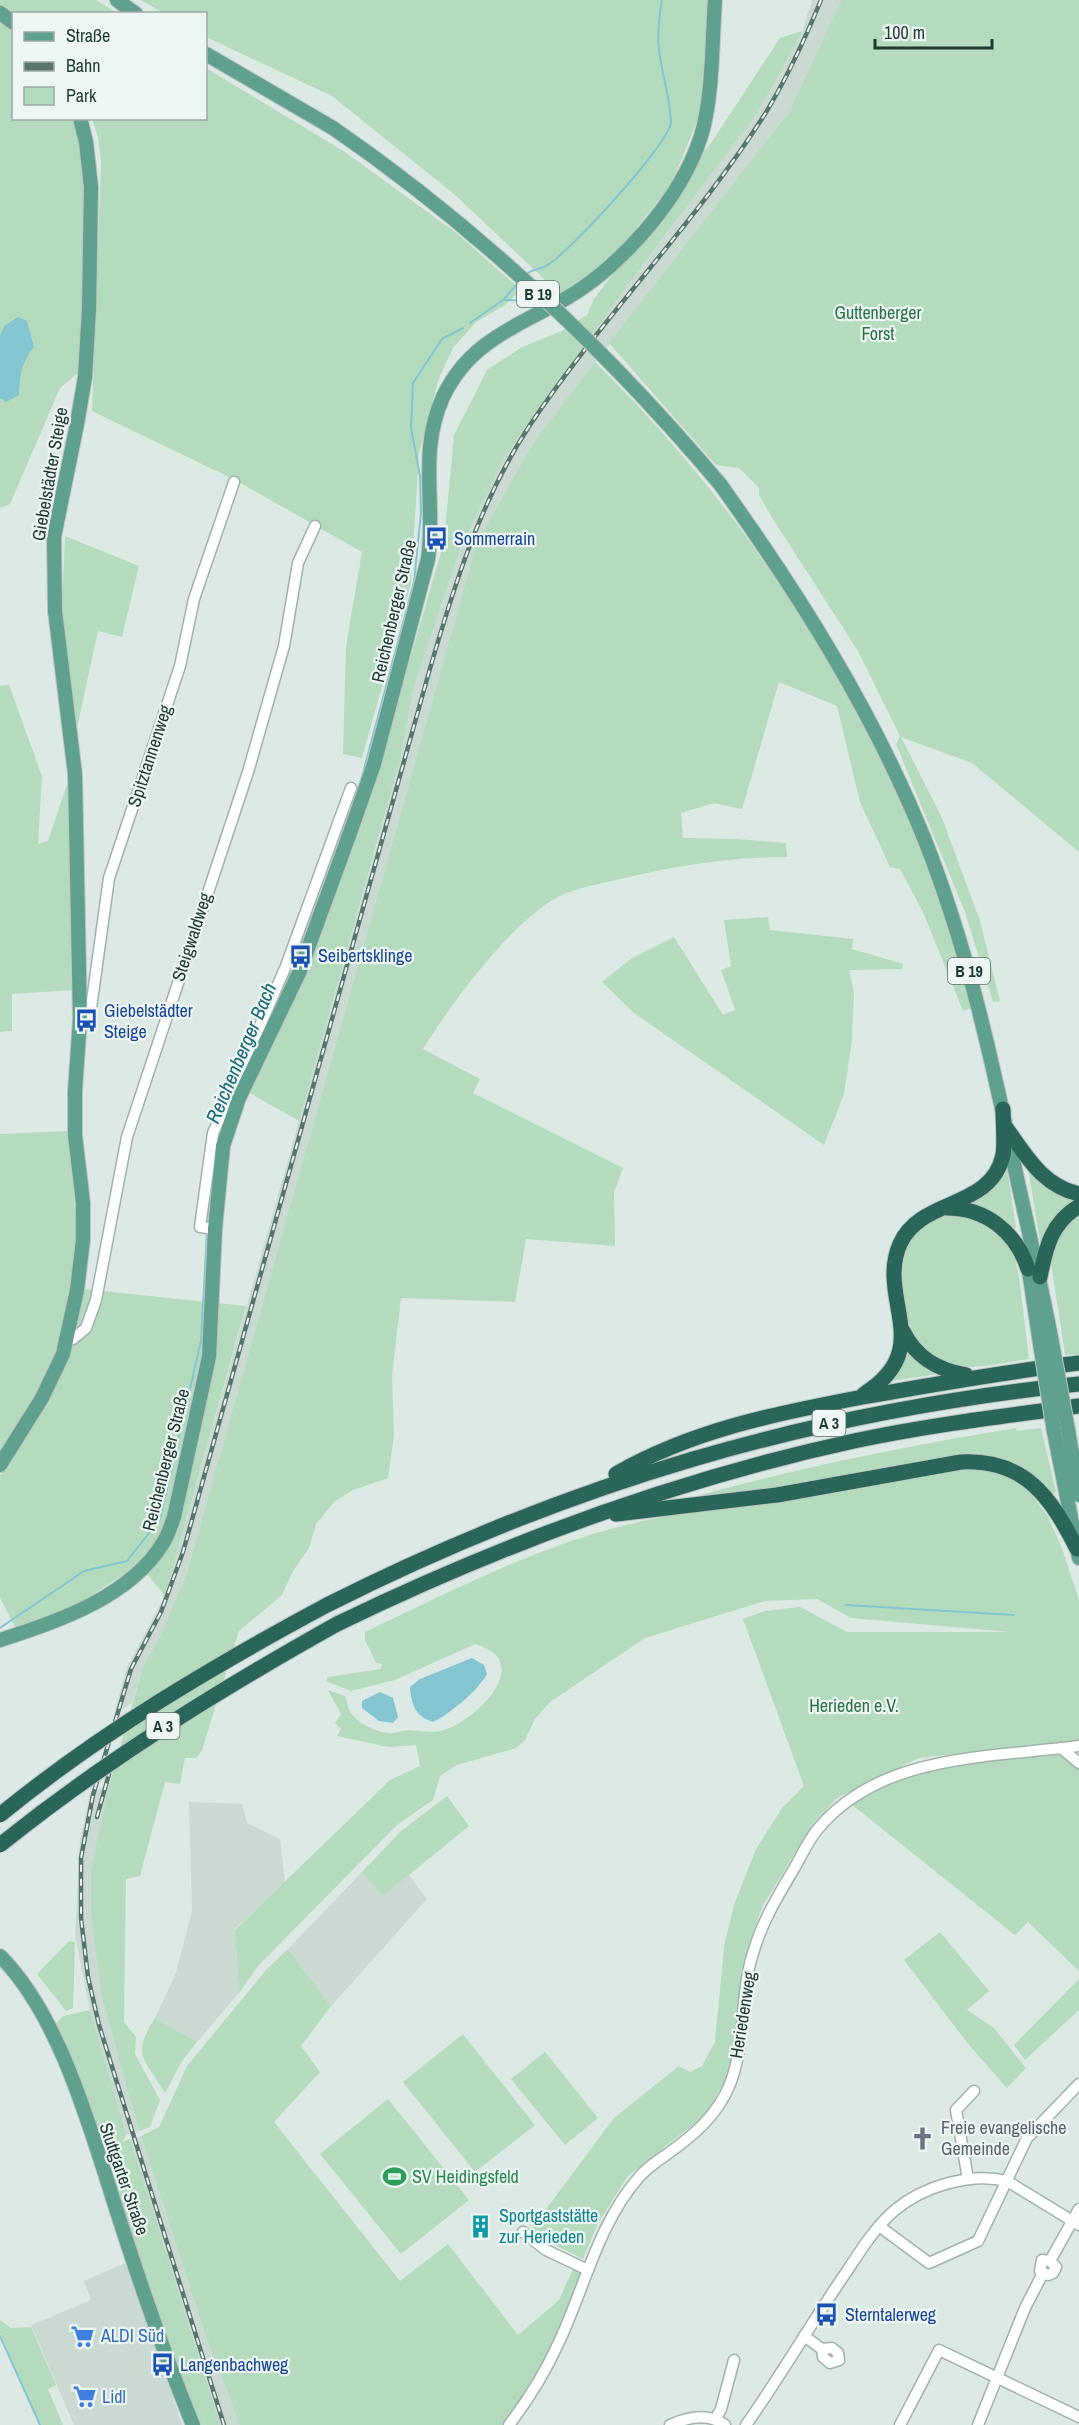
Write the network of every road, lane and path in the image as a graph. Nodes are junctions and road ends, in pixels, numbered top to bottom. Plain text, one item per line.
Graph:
1 (117, 0) edge
2 (715, 0) edge
3 (133, 12) edge
4 (207, 55) edge
5 (80, 120) edge
6 (234, 482) dead end
7 (315, 526) dead end
8 (351, 788) dead end
9 (292, 969) junction
10 (79, 1032) junction
11 (1003, 1109) junction
12 (1007, 1129) junction
13 (1079, 1194) edge
14 (1079, 1206) edge
15 (941, 1208) junction
16 (1034, 1273) junction
17 (903, 1331) junction
18 (68, 1336) junction
19 (1079, 1363) edge
20 (975, 1376) junction
21 (1079, 1384) edge
22 (858, 1398) junction
23 (1079, 1406) edge
24 (1061, 1431) junction
25 (0, 1465) edge
26 (585, 1492) junction
27 (1079, 1495) edge
28 (592, 1516) junction
29 (1075, 1527) edge
30 (1078, 1554) edge
31 (0, 1640) edge
32 (1079, 1746) edge
33 (1061, 1748) junction
34 (1079, 1763) edge
35 (0, 1815) edge
36 (0, 1845) edge
37 (0, 1956) edge
38 (1079, 2084) edge
39 (974, 2091) dead end
40 (968, 2179) junction
41 (1007, 2181) junction
42 (1079, 2209) edge
43 (1075, 2223) edge
44 (879, 2226) junction
45 (523, 2232) dead end
46 (588, 2270) junction
47 (804, 2336) junction
48 (822, 2349) dead end
49 (734, 2360) dead end
50 (997, 2377) junction
51 (1079, 2417) edge
52 (720, 2422) edge
53 (193, 2425) edge
54 (509, 2425) edge
55 (670, 2425) edge
56 (746, 2425) edge
57 (900, 2425) edge
58 (978, 2425) edge

1 - 3 main road
2 - 9 main road, Reichenberger Straße
4 - 11 main road, B 19, bridge
5 - 10 main road, Giebelstädter Steige
6 - 10 street, Spitztannenweg
7 - 18 street, Steigwaldweg
8 - 9 street, Reichenberger Straße
9 - 31 main road, Reichenberger Straße
10 - 18 main road, Giebelstädter Steige
11 - 12 main road, B 19
11 - 15 highway
12 - 13 highway, B 19
12 - 16 main road, B 19
14 - 16 highway
15 - 16 highway, B 19
15 - 17 highway
16 - 24 main road, B 19, bridge
17 - 20 highway
17 - 22 highway, A 3
18 - 25 main road, Giebelstädter Steige
19 - 20 highway, A 3
20 - 22 highway, A 3
21 - 26 highway, A 3
22 - 26 highway, A 3
23 - 28 highway, A 3
24 - 27 main road, B 19
24 - 29 main road, B 19
26 - 35 highway, A 3, bridge
28 - 30 highway
28 - 36 highway, A 3, bridge
29 - 30 main road, B 19
32 - 33 street, Heriedenweg
33 - 34 street
33 - 46 street, Heriedenweg
37 - 53 main road, Stuttgarter Straße
38 - 41 street
39 - 40 street
40 - 41 street
40 - 44 street
41 - 43 street
41 - 44 street
42 - 43 street
43 - 50 street
44 - 47 street
45 - 46 street
46 - 54 street, Heriedenweg
47 - 48 street
47 - 56 street
49 - 52 street
50 - 51 street
50 - 57 street
50 - 58 street
52 - 55 street

